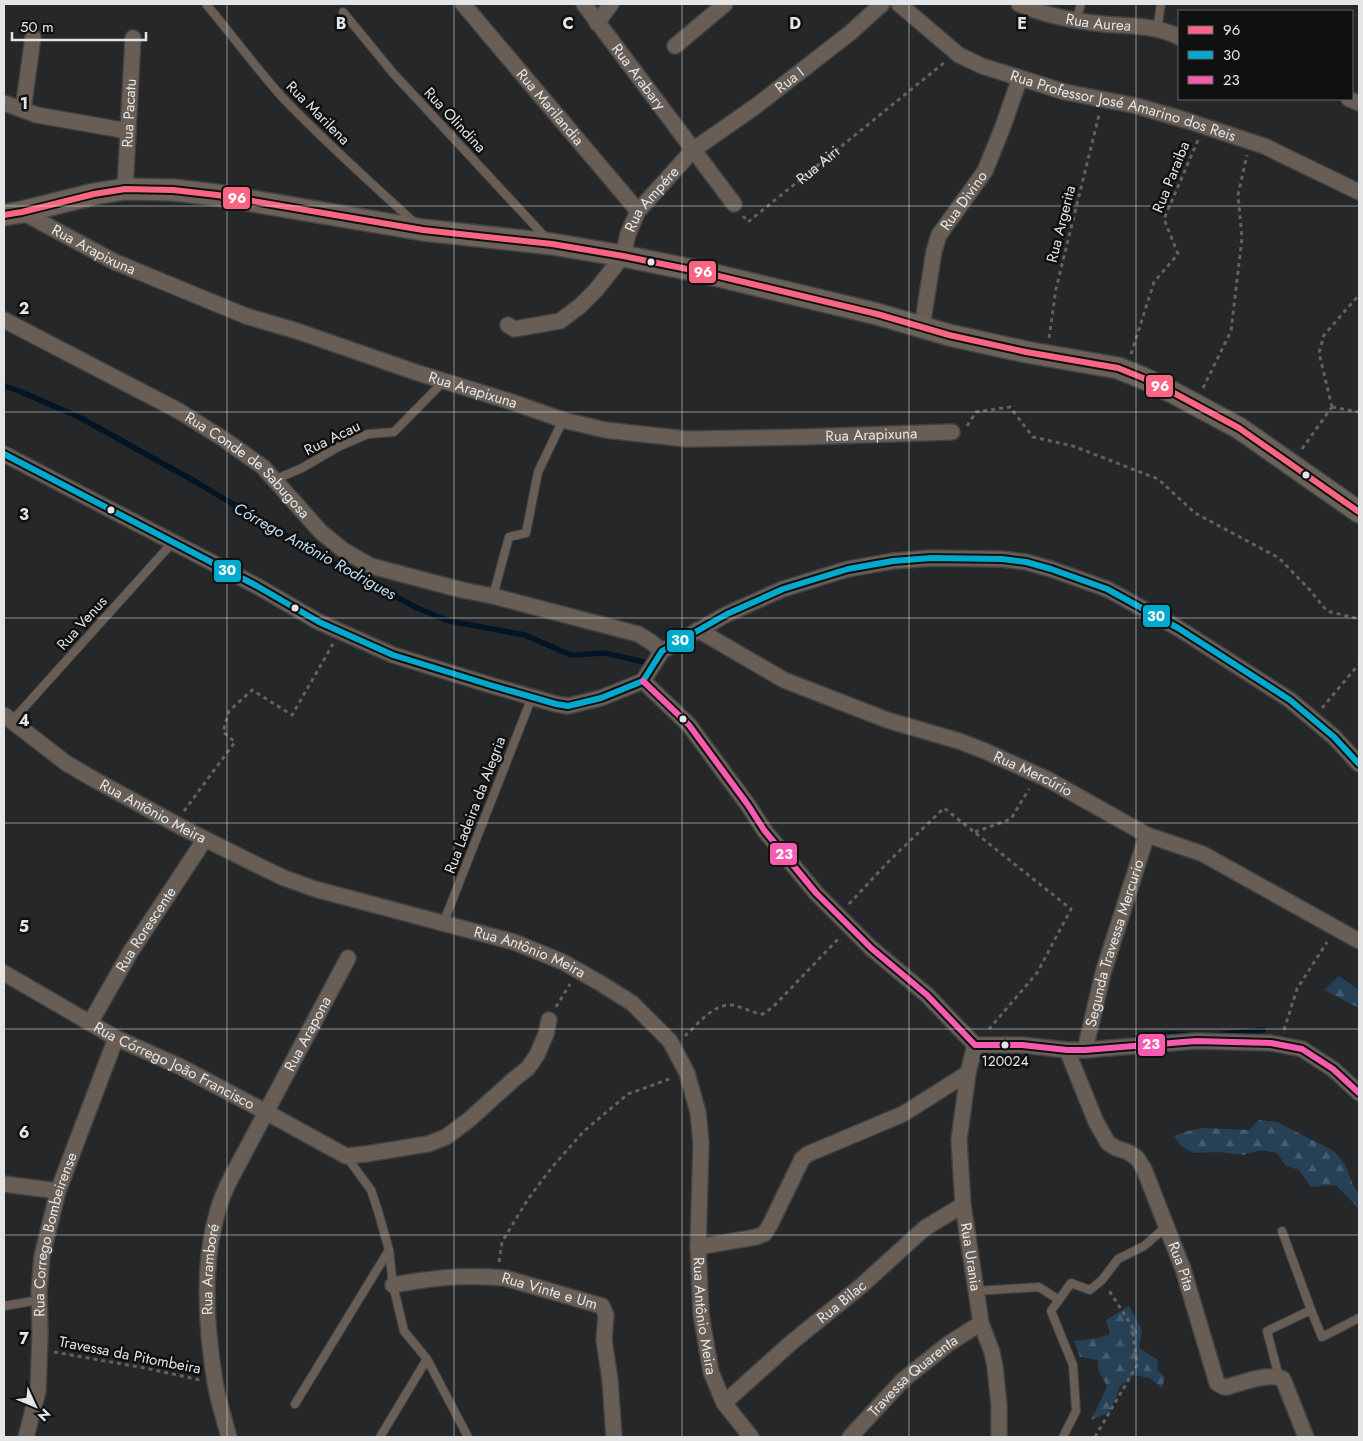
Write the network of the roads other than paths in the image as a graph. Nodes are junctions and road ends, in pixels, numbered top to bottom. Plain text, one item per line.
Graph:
1 (206, 4) edge
2 (463, 4) edge
3 (584, 4) edge
4 (611, 4) edge
5 (724, 4) edge
6 (882, 4) edge
7 (899, 4) edge
8 (1019, 4) edge
9 (1081, 4) edge
10 (1161, 4) edge
11 (343, 12) dead end
12 (1076, 20) junction
13 (598, 23) junction
14 (1157, 30) junction
15 (1178, 36) edge
16 (32, 37) dead end
17 (133, 38) dead end
18 (675, 46) dead end
19 (1020, 78) junction
20 (4, 103) edge
21 (23, 110) junction
22 (128, 131) junction
23 (693, 150) junction
24 (125, 189) junction
25 (1359, 192) edge
26 (734, 204) road end
27 (638, 211) junction
28 (13, 213) edge
29 (423, 230) junction
30 (552, 244) junction
31 (623, 256) junction
32 (4, 320) edge
33 (508, 325) dead end
34 (922, 327) junction
35 (444, 381) junction
36 (563, 420) junction
37 (952, 432) road end
38 (4, 454) edge
39 (274, 480) junction
40 (1359, 512) edge
41 (172, 543) junction
42 (493, 596) junction
43 (698, 630) junction
44 (662, 651) junction
45 (643, 681) junction
46 (532, 697) junction
47 (8, 718) edge
48 (1359, 764) edge
49 (1147, 835) junction
50 (205, 839) junction
51 (443, 924) junction
52 (1359, 941) edge
53 (348, 958) dead end
54 (4, 973) edge
55 (549, 1020) road end
56 (90, 1023) junction
57 (116, 1038) junction
58 (975, 1045) junction
59 (1067, 1050) junction
60 (1085, 1050) junction
61 (968, 1073) junction
62 (1359, 1093) edge
63 (266, 1112) junction
64 (346, 1156) junction
65 (4, 1184) edge
66 (58, 1191) junction
67 (963, 1204) junction
68 (1166, 1227) junction
69 (1282, 1231) dead end
70 (698, 1247) junction
71 (390, 1250) junction
72 (393, 1284) junction
73 (976, 1291) junction
74 (39, 1300) junction
75 (1059, 1300) junction
76 (4, 1306) edge
77 (1311, 1310) junction
78 (1359, 1318) edge
79 (981, 1323) junction
80 (427, 1359) junction
81 (1279, 1377) junction
82 (724, 1403) junction
83 (295, 1404) dead end
84 (26, 1437) edge
85 (229, 1437) edge
86 (380, 1437) edge
87 (468, 1437) edge
88 (614, 1437) edge
89 (751, 1437) edge
90 (850, 1437) edge
91 (999, 1437) edge
92 (1063, 1437) edge
93 (1306, 1437) edge

1 - 29 lane, Rua Marilena
2 - 27 street, Rua Marilandia
3 - 13 street, Rua Arabary
4 - 13 street
5 - 18 street
6 - 23 street, Rua I
7 - 19 street, Rua Professor José Amarino dos Reis
8 - 12 street, Rua Aurea
9 - 12 lane
10 - 14 lane
11 - 30 lane, Rua Olindina
12 - 14 street, Rua Aurea
13 - 23 street, Rua Arabary
14 - 15 street, Rua Aurea
16 - 21 street
17 - 22 street, Rua Pacatu
19 - 25 street, Rua Professor José Amarino dos Reis
19 - 34 street, Rua Divino
20 - 21 street
21 - 22 street
22 - 24 street, Rua Pacatu
23 - 26 street
23 - 27 street, Rua Ampére
24 - 28 street
24 - 29 street
27 - 31 street, Rua Ampére
28 - 35 street, Rua Arapixuna
29 - 30 street
30 - 31 street
31 - 33 street
31 - 34 street
32 - 39 street, Rua Conde de Sabugosa
34 - 40 street
35 - 36 street, Rua Arapixuna
35 - 39 lane, Rua Acau
36 - 37 street, Rua Arapixuna
36 - 42 lane
38 - 41 street
39 - 42 street, Rua Conde de Sabugosa
41 - 46 street
41 - 47 lane, Rua Venus
42 - 44 street, Rua Conde de Sabugosa
43 - 44 street
43 - 48 street
43 - 49 street, Rua Mercúrio
44 - 45 street
45 - 46 street
45 - 58 street
46 - 51 lane, Rua Ladeira da Alegria
47 - 50 street, Rua Antônio Meira
49 - 52 street, Rua Mercúrio
49 - 60 street, Segunda Travessa Mercurio
50 - 51 street, Rua Antônio Meira
50 - 56 street, Rua Rorescente
51 - 70 street, Rua Antônio Meira
53 - 63 street, Rua Arapona
54 - 56 street, Rua Córrego João Francisco
55 - 64 street
56 - 57 street, Rua Córrego João Francisco
57 - 63 street, Rua Córrego João Francisco
57 - 66 street, Rua Corrego Bombeirense
58 - 59 street
58 - 61 street, Rua Urania
59 - 60 street
59 - 68 street, Rua Pita
60 - 62 street
61 - 67 street, Rua Urania
61 - 70 street
63 - 64 street, Rua Córrego João Francisco
63 - 85 street, Rua Aramboré
64 - 71 lane, Rua Córrego João Francisco
65 - 66 street
66 - 74 street, Rua Corrego Bombeirense
67 - 73 street, Rua Urania
67 - 82 street, Rua Bilac
68 - 75 lane
68 - 81 street, Rua Pita
69 - 77 lane
70 - 82 street, Rua Antônio Meira
71 - 72 lane, Rua Córrego João Francisco
71 - 83 lane
72 - 80 lane, Rua Córrego João Francisco
72 - 88 street, Rua Vinte e Um
73 - 75 lane
73 - 79 street, Rua Urania
74 - 76 lane
74 - 84 street, Rua Corrego Bombeirense
75 - 92 lane
77 - 78 lane
77 - 81 lane
79 - 90 street, Travessa Quarenta
79 - 91 street, Rua Urania
80 - 86 lane
80 - 87 lane, Rua Córrego João Francisco
81 - 93 street
82 - 89 street, Rua Antônio Meira

